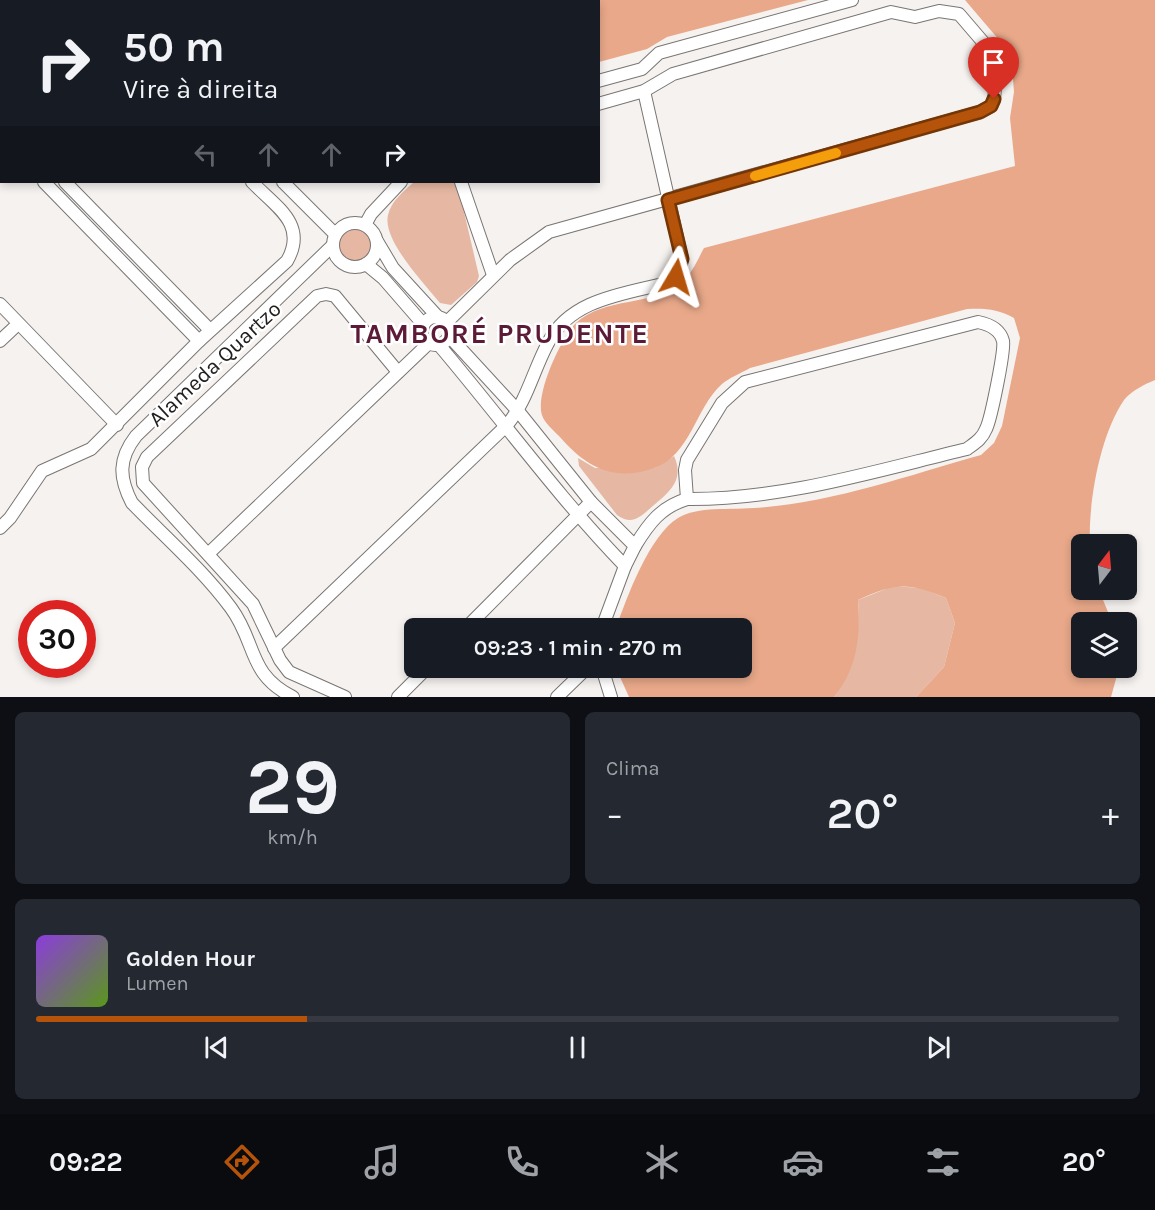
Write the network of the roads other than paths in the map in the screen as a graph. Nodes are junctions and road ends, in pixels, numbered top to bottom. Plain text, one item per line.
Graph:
1 (852, 0) edge
2 (600, 80) edge
3 (644, 91) junction
4 (600, 103) edge
5 (45, 183) edge
6 (66, 183) edge
7 (253, 183) edge
8 (284, 183) edge
9 (400, 183) edge
10 (461, 183) edge
11 (668, 200) junction
12 (365, 225) junction
13 (334, 240) junction
14 (377, 241) junction
15 (366, 264) junction
16 (493, 275) junction
17 (0, 304) edge
18 (442, 319) junction
19 (18, 324) junction
20 (423, 324) junction
21 (210, 330) junction
22 (449, 336) junction
23 (0, 341) edge
24 (199, 341) junction
25 (434, 344) junction
26 (398, 372) junction
27 (518, 411) junction
28 (117, 425) junction
29 (507, 425) junction
30 (687, 499) junction
31 (591, 502) junction
32 (576, 516) junction
33 (0, 528) edge
34 (635, 546) junction
35 (208, 555) junction
36 (625, 566) junction
37 (476, 618) edge
38 (606, 618) edge
39 (274, 648) junction
40 (418, 678) edge
41 (577, 678) edge
42 (605, 678) edge
43 (293, 697) edge
44 (345, 697) edge
45 (399, 697) edge
46 (557, 697) edge
47 (611, 697) edge

1 - 2 street
3 - 4 street
3 - 11 street
3 - 11 street
5 - 24 street
6 - 21 street
7 - 21 street
8 - 13 street
9 - 12 street
10 - 16 street
11 - 16 street
11 - 27 street
12 - 13 street
12 - 14 street
13 - 15 street
13 - 43 street
14 - 15 street
14 - 18 street
15 - 20 street
16 - 18 street
17 - 19 street
18 - 20 street
18 - 22 street
19 - 23 street
19 - 28 street
20 - 25 street
21 - 24 street
22 - 25 street
22 - 27 street
24 - 28 street
25 - 26 street
25 - 29 street
26 - 35 street
26 - 35 street, Alameda Quartzo
27 - 29 street
27 - 31 street
28 - 33 street
29 - 32 street
29 - 39 street
30 - 30 street
30 - 34 street
31 - 32 street
31 - 34 street
32 - 36 street
32 - 37 street
34 - 36 street
35 - 39 street
36 - 38 street
39 - 44 street
40 - 45 street
41 - 46 street
42 - 47 street

